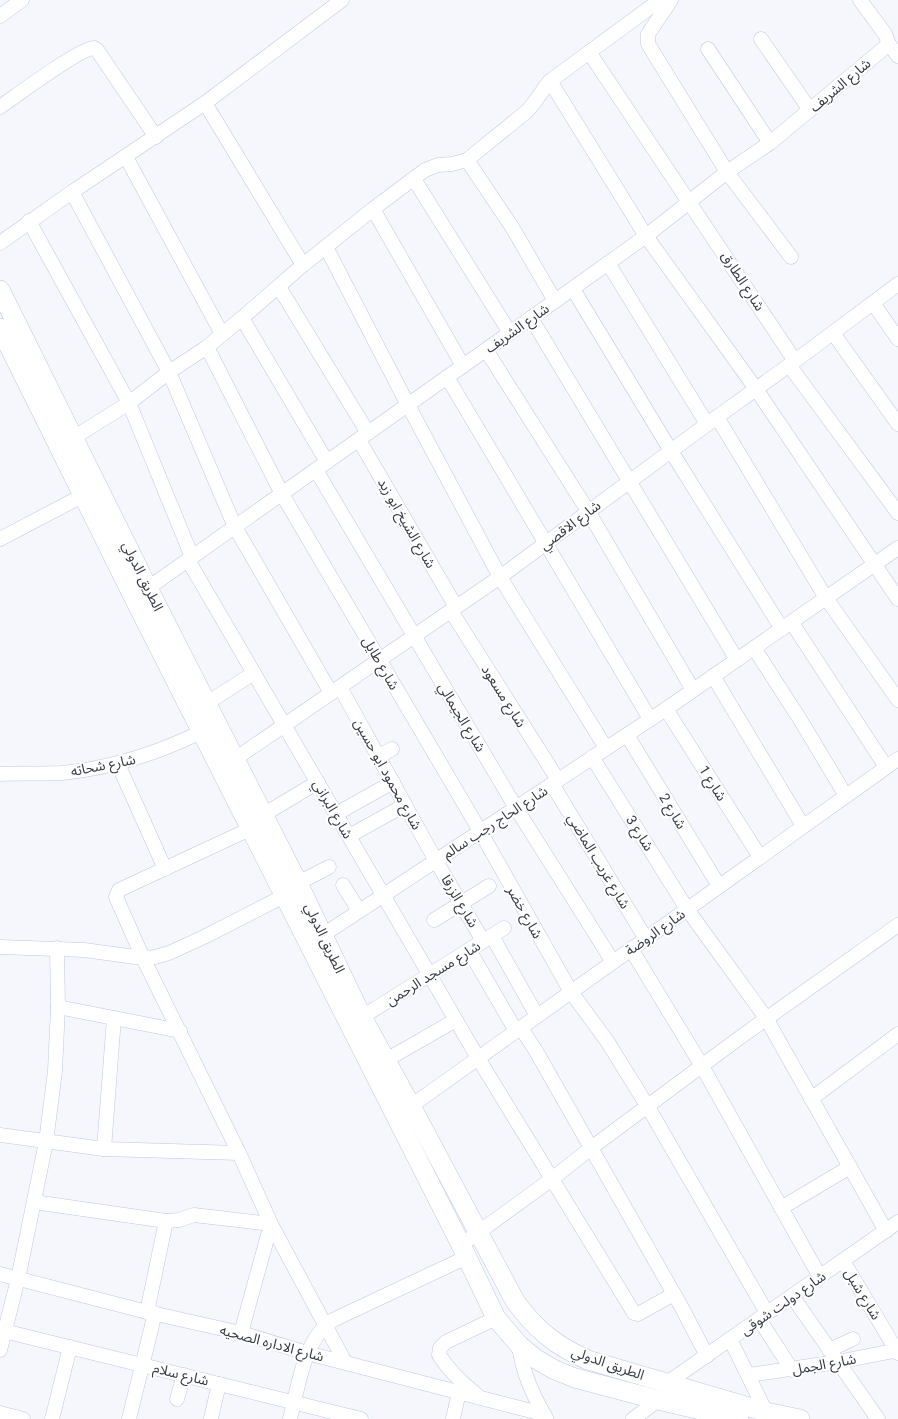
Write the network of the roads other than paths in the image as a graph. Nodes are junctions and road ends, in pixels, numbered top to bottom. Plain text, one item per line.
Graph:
1 (22, 0) edge
2 (342, 0) edge
3 (660, 0) edge
4 (671, 0) edge
5 (860, 0) edge
6 (0, 16) edge
7 (761, 39) dead end
8 (889, 44) junction
9 (708, 49) dead end
10 (589, 52) junction
11 (898, 56) edge
12 (550, 81) junction
13 (205, 103) junction
14 (0, 107) edge
15 (810, 110) junction
16 (156, 137) junction
17 (770, 143) junction
18 (126, 157) junction
19 (467, 160) junction
20 (726, 172) junction
21 (414, 179) junction
22 (72, 192) junction
23 (690, 201) junction
24 (373, 209) junction
25 (28, 222) junction
26 (646, 236) junction
27 (0, 242) edge
28 (326, 247) junction
29 (791, 257) dead end
30 (608, 263) junction
31 (303, 265) junction
32 (898, 284) edge
33 (279, 287) junction
34 (573, 288) junction
35 (0, 290) edge
36 (555, 301) junction
37 (873, 302) junction
38 (242, 318) junction
39 (532, 318) junction
40 (0, 328) edge
41 (510, 333) junction
42 (833, 333) junction
43 (222, 334) junction
44 (898, 339) edge
45 (207, 347) junction
46 (486, 350) junction
47 (792, 363) junction
48 (463, 366) junction
49 (169, 372) junction
50 (447, 377) junction
51 (756, 389) junction
52 (129, 403) junction
53 (408, 405) junction
54 (712, 420) junction
55 (898, 424) edge
56 (364, 436) junction
57 (74, 437) junction
58 (58, 447) junction
59 (671, 451) junction
60 (322, 466) junction
61 (630, 481) junction
62 (282, 494) junction
63 (82, 496) junction
64 (588, 511) junction
65 (898, 513) edge
66 (235, 527) junction
67 (0, 539) edge
68 (545, 544) junction
69 (898, 548) edge
70 (190, 559) junction
71 (875, 565) junction
72 (500, 578) junction
73 (141, 593) junction
74 (826, 598) junction
75 (898, 600) edge
76 (453, 609) junction
77 (786, 626) junction
78 (414, 636) junction
79 (754, 648) junction
80 (379, 660) junction
81 (737, 660) junction
82 (254, 673) junction
83 (713, 676) junction
84 (336, 690) junction
85 (693, 690) junction
86 (898, 700) edge
87 (207, 703) junction
88 (666, 709) junction
89 (650, 720) junction
90 (284, 725) junction
91 (201, 732) junction
92 (626, 735) junction
93 (606, 748) junction
94 (392, 749) dead end
95 (226, 754) junction
96 (379, 756) junction
97 (592, 758) junction
98 (898, 758) edge
99 (118, 764) junction
100 (886, 767) junction
101 (0, 774) edge
102 (318, 782) junction
103 (393, 782) junction
104 (555, 782) junction
105 (846, 796) junction
106 (406, 806) junction
107 (516, 808) junction
108 (336, 814) junction
109 (263, 815) junction
110 (803, 826) junction
111 (250, 829) junction
112 (480, 831) junction
113 (349, 836) junction
114 (760, 857) junction
115 (436, 861) junction
116 (329, 867) dead end
117 (165, 869) junction
118 (298, 883) junction
119 (343, 886) dead end
120 (489, 886) dead end
121 (719, 886) junction
122 (384, 895) junction
123 (284, 896) junction
124 (462, 903) junction
125 (687, 909) junction
126 (359, 911) junction
127 (434, 920) dead end
128 (898, 925) edge
129 (493, 935) junction
130 (646, 939) junction
131 (321, 943) junction
132 (0, 947) edge
133 (57, 948) junction
134 (631, 949) junction
135 (469, 950) junction
136 (143, 958) junction
137 (613, 962) junction
138 (430, 975) junction
139 (570, 992) junction
140 (58, 1007) junction
141 (537, 1016) junction
142 (362, 1017) junction
143 (114, 1018) junction
144 (766, 1018) junction
145 (456, 1020) junction
146 (518, 1030) junction
147 (180, 1031) junction
148 (898, 1034) edge
149 (478, 1058) junction
150 (386, 1060) junction
151 (702, 1066) junction
152 (811, 1098) junction
153 (411, 1106) junction
154 (648, 1107) junction
155 (0, 1135) edge
156 (46, 1142) junction
157 (591, 1148) junction
158 (104, 1149) junction
159 (239, 1153) junction
160 (850, 1167) junction
161 (552, 1179) junction
162 (34, 1202) junction
163 (780, 1208) junction
164 (166, 1221) junction
165 (898, 1222) edge
166 (271, 1224) junction
167 (886, 1231) junction
168 (479, 1233) junction
169 (464, 1251) junction
170 (843, 1261) junction
171 (0, 1274) edge
172 (820, 1277) junction
173 (18, 1279) junction
174 (674, 1294) junction
175 (792, 1296) junction
176 (151, 1312) junction
177 (763, 1316) junction
178 (496, 1318) junction
179 (324, 1325) junction
180 (3, 1331) edge
181 (241, 1333) junction
182 (730, 1339) junction
183 (853, 1339) dead end
184 (519, 1345) junction
185 (70, 1346) junction
186 (0, 1350) edge
187 (829, 1350) junction
188 (897, 1351) edge
189 (307, 1353) junction
190 (707, 1356) junction
191 (344, 1362) junction
192 (837, 1362) junction
193 (142, 1364) junction
194 (792, 1370) junction
195 (184, 1375) junction
196 (749, 1375) junction
197 (668, 1383) junction
198 (219, 1384) junction
199 (459, 1392) junction
200 (478, 1397) junction
201 (177, 1399) dead end
202 (658, 1400) junction
203 (294, 1402) junction
204 (766, 1412) junction
205 (0, 1414) edge
206 (545, 1416) edge
207 (211, 1418) dead end
208 (23, 1419) edge
209 (52, 1419) edge
210 (129, 1419) edge
211 (290, 1419) edge
212 (361, 1419) edge
213 (452, 1419) edge
214 (632, 1419) edge
215 (739, 1419) edge
216 (800, 1419) edge
217 (878, 1419) edge

1 - 6 street
2 - 13 street
3 - 10 street
4 - 20 street
5 - 8 street
7 - 15 street
8 - 11 street
8 - 15 street, شارع الشريف
9 - 17 street
10 - 12 street
10 - 23 street, شارع الطارق
12 - 19 street
12 - 26 street
13 - 16 street
13 - 31 street
14 - 16 street
15 - 17 street, شارع الشريف
16 - 18 street
17 - 20 street, شارع الشريف
18 - 22 street
18 - 43 street
19 - 21 street
19 - 36 street
20 - 23 street, شارع الشريف
20 - 29 street
21 - 24 street
21 - 41 street
22 - 25 street
22 - 49 street, شارع محمود ابو حسين
23 - 26 street, شارع الشريف
23 - 47 street, شارع الطارق
24 - 28 street
24 - 48 street
25 - 27 street
25 - 52 street, شارع البراني
26 - 30 street, شارع الشريف
26 - 51 street
28 - 31 street
28 - 53 street
30 - 34 street, شارع الشريف
30 - 54 street
31 - 33 street
32 - 37 street, شارع الاقصي
33 - 38 street
33 - 56 street, شارع الشيخ ابو زيد
34 - 36 street, شارع الشريف
34 - 59 street
35 - 57 street, الطريق الدولي
36 - 39 street, شارع الشريف
37 - 42 street, شارع الاقصي
37 - 44 street
38 - 43 street
38 - 60 street, شارع الجيمالي
39 - 41 street, شارع الشريف
39 - 61 street
40 - 58 street, الطريق الدولي
41 - 46 street, شارع الشريف
42 - 47 street, شارع الاقصي
42 - 55 street
43 - 45 street
45 - 49 street
45 - 62 street, شارع طايل
46 - 48 street, شارع الشريف
46 - 64 street
47 - 51 street, شارع الاقصي
47 - 65 street, شارع الطارق
48 - 50 street, شارع الشريف
49 - 52 street
49 - 66 street, شارع محمود ابو حسين
50 - 53 street, شارع الشريف
50 - 68 street
51 - 54 street, شارع الاقصي
51 - 71 street
52 - 57 street
52 - 70 street, شارع البراني
53 - 56 street, شارع الشريف
53 - 72 street
54 - 59 street, شارع الاقصي
54 - 74 street
56 - 60 street, شارع الشريف
56 - 76 street, شارع الشيخ ابو زيد
57 - 58 street
57 - 73 street, الطريق الدولي
58 - 63 street, الطريق الدولي
59 - 61 street, شارع الاقصي
59 - 77 street
60 - 62 street, شارع الشريف
60 - 78 street, شارع الجيمالي
61 - 64 street, شارع الاقصي
61 - 81 street
62 - 66 street, شارع الشريف
62 - 80 street, شارع طايل
63 - 67 street
63 - 73 street, الطريق الدولي
64 - 68 street, شارع الاقصي
64 - 85 street
66 - 70 street, شارع الشريف
66 - 84 street, شارع محمود ابو حسين
68 - 72 street, شارع الاقصي
68 - 89 street
69 - 71 street, شارع الحاج رجب سالم
70 - 73 street, شارع الشريف
70 - 82 street, شارع البراني
71 - 74 street, شارع الحاج رجب سالم
71 - 75 street
72 - 76 street, شارع الاقصي
72 - 93 street
73 - 87 street, الطريق الدولي
73 - 91 street, الطريق الدولي
74 - 77 street, شارع الحاج رجب سالم
74 - 86 street
76 - 78 street, شارع الاقصي
76 - 104 street, شارع مسعود
77 - 79 street, شارع الحاج رجب سالم
77 - 100 street
78 - 80 street, شارع الاقصي
78 - 107 street, شارع الجيمالي
79 - 81 street, شارع الحاج رجب سالم
79 - 105 street
80 - 84 street, شارع الاقصي
80 - 112 street, شارع طايل
81 - 83 street, شارع الحاج رجب سالم
82 - 87 street
82 - 90 street, شارع البراني
83 - 85 street, شارع الحاج رجب سالم
83 - 110 street
84 - 90 street, شارع الاقصي
84 - 96 street, شارع محمود ابو حسين
85 - 88 street, شارع الحاج رجب سالم
87 - 95 street, الطريق الدولي
88 - 89 street, شارع الحاج رجب سالم
88 - 114 street, شارع 1
89 - 92 street, شارع الحاج رجب سالم
90 - 95 street, شارع الاقصي
90 - 102 street, شارع البراني
91 - 95 street, الطريق الدولي
91 - 99 street, شارع شحاته
92 - 93 street, شارع الحاج رجب سالم
92 - 121 street, شارع 2
93 - 97 street, شارع الحاج رجب سالم
94 - 96 street
95 - 109 street, الطريق الدولي
95 - 111 street, الطريق الدولي
96 - 103 street, شارع محمود ابو حسين
97 - 104 street, شارع الحاج رجب سالم
97 - 125 street, شارع 3
98 - 100 street, شارع الروضة
99 - 101 street, شارع شحاته
99 - 117 street
100 - 105 street, شارع الروضة
102 - 108 street, شارع البراني
102 - 109 street
103 - 106 street, شارع محمود ابو حسين
103 - 108 street
104 - 107 street, شارع الحاج رجب سالم
104 - 130 street, شارع غريب الماضي
105 - 110 street, شارع الروضة
106 - 113 street
106 - 115 street, شارع محمود ابو حسين
107 - 112 street, شارع الحاج رجب سالم
107 - 137 street, شارع الجيمالي
108 - 113 street, شارع البراني
109 - 118 street, الطريق الدولي
110 - 114 street, شارع الروضة
111 - 117 street
111 - 123 street, الطريق الدولي
112 - 115 street, شارع الحاج رجب سالم
112 - 139 street, شارع خضر
113 - 122 street, شارع البراني
114 - 121 street, شارع الروضة
115 - 122 street, شارع الحاج رجب سالم
115 - 124 street, شارع الزرقا
116 - 118 street
117 - 136 street
118 - 131 street, الطريق الدولي
119 - 126 street
120 - 124 street
121 - 125 street, شارع الروضة
122 - 126 street, شارع الحاج رجب سالم
122 - 138 street, شارع البراني
123 - 131 street, الطريق الدولي
123 - 136 street
124 - 127 street
124 - 129 street, شارع الزرقا
125 - 130 street, شارع الروضة
125 - 144 street, شارع 3
126 - 131 street, شارع الحاج رجب سالم
128 - 144 street
129 - 135 street, شارع مسجد الرحمن
129 - 141 street, شارع الزرقا
130 - 134 street, شارع الروضة
131 - 142 street, الطريق الدولي
131 - 169 street, الطريق الدولي
132 - 133 street
133 - 136 street
133 - 140 street
134 - 137 street, شارع الروضة
134 - 151 street
135 - 138 street, شارع مسجد الرحمن
135 - 146 street
136 - 147 street
137 - 139 street, شارع الروضة
138 - 142 street, شارع مسجد الرحمن
138 - 145 street, شارع البراني
139 - 141 street, شارع الروضة
139 - 154 street, شارع خضر
140 - 143 street
140 - 156 street
141 - 146 street, شارع الروضة
142 - 150 street, الطريق الدولي
143 - 147 street
143 - 158 street
144 - 151 street
144 - 152 street, شارع 3
145 - 149 street, شارع البراني
145 - 150 street
146 - 149 street, شارع الروضة
146 - 157 street
147 - 159 street
148 - 152 street
149 - 153 street, شارع الروضة
149 - 161 street, شارع البراني
150 - 153 street, الطريق الدولي
151 - 154 street
151 - 163 street
152 - 160 street, شارع 3
153 - 168 street, الطريق الدولي
154 - 157 street
154 - 177 street, شارع خضر
155 - 156 street
156 - 158 street
156 - 162 street
157 - 161 street
157 - 174 street
158 - 159 street
159 - 166 street
160 - 163 street
160 - 167 street, شارع 3
161 - 168 street
161 - 174 street, شارع البراني
162 - 164 street
162 - 173 street
163 - 172 street
164 - 166 street
164 - 176 street
165 - 167 street, شارع دولت شوقى
166 - 179 street
166 - 181 street
167 - 170 street, شارع دولت شوقى
168 - 169 street
168 - 197 street, الطريق الدولي
169 - 178 street, الطريق الدولي
169 - 179 street
170 - 172 street, شارع دولت شوقى
170 - 188 street, شارع شبل
171 - 173 street, شارع الاداره الصحيه
172 - 175 street, شارع دولت شوقى
173 - 176 street, شارع الاداره الصحيه
173 - 180 street
174 - 190 street
175 - 177 street, شارع دولت شوقى
175 - 187 street
176 - 181 street, شارع الاداره الصحيه
176 - 193 street
177 - 182 street, شارع دولت شوقى
177 - 194 street, شارع خضر
178 - 184 street, الطريق الدولي
178 - 200 street
179 - 189 street
179 - 191 street
180 - 185 street, شارع سلام
180 - 186 street
181 - 189 street, شارع الاداره الصحيه
182 - 190 street, شارع دولت شوقى
182 - 196 street
183 - 187 street
184 - 202 street, الطريق الدولي
184 - 206 street
185 - 193 street, شارع سلام
185 - 209 street
187 - 192 street
188 - 192 street, شارع الجمل
189 - 191 street, شارع الاداره الصحيه
189 - 203 street
190 - 197 street, شارع دولت شوقى
191 - 199 street, شارع الاداره الصحيه
192 - 194 street, شارع الجمل
192 - 217 street
193 - 195 street, شارع سلام
193 - 210 street
194 - 196 street, شارع الجمل
195 - 198 street, شارع سلام
195 - 201 street
196 - 204 street
197 - 204 street, الطريق الدولي
198 - 203 street, شارع سلام
198 - 207 street
199 - 200 street, شارع الاداره الصحيه
199 - 213 street
200 - 206 street, شارع الاداره الصحيه
202 - 214 street
202 - 215 street, الطريق الدولي
203 - 211 street
203 - 212 street, شارع سلام
204 - 216 street, الطريق الدولي
205 - 208 street

